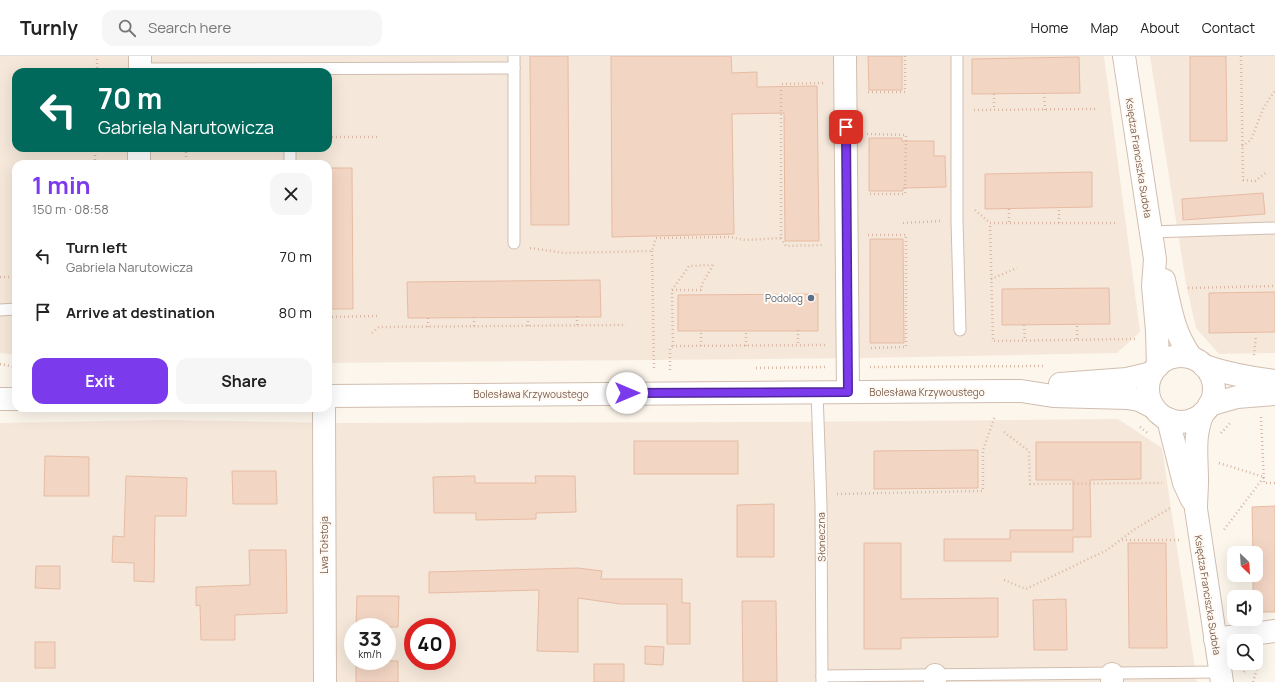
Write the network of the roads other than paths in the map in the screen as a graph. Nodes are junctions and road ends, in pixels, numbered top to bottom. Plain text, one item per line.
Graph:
1 (514, 56) edge
2 (845, 56) edge
3 (957, 56) edge
4 (1124, 56) edge
5 (140, 66) edge
6 (215, 68) edge
7 (514, 68) junction
8 (332, 70) edge
9 (1275, 228) edge
10 (1151, 232) junction
11 (514, 243) road end
12 (1155, 259) junction
13 (12, 309) edge
14 (0, 310) edge
15 (960, 330) dead end
16 (1198, 362) junction
17 (1155, 369) junction
18 (1275, 381) edge
19 (1021, 391) junction
20 (818, 392) junction
21 (848, 392) junction
22 (1275, 394) edge
23 (332, 396) edge
24 (0, 399) edge
25 (12, 399) edge
26 (1206, 409) junction
27 (324, 412) edge
28 (1161, 413) junction
29 (1196, 509) junction
30 (1275, 631) edge
31 (1215, 639) junction
32 (1227, 677) edge
33 (935, 678) edge
34 (1112, 678) edge
35 (822, 679) edge
36 (325, 682) edge

1 - 7 lane
2 - 21 street
3 - 15 lane
4 - 10 street, Księdza Franciszka Sudoła
5 - 6 lane
7 - 8 lane
7 - 11 lane
9 - 10 lane
10 - 12 street, Księdza Franciszka Sudoła
12 - 16 street, Księdza Franciszka Sudoła
12 - 17 street, Księdza Franciszka Sudoła
13 - 14 lane
16 - 17 street
16 - 18 street
16 - 26 street
17 - 19 street, Bolesława Krzywoustego
17 - 28 street
19 - 21 street, Bolesława Krzywoustego
19 - 28 street, Bolesława Krzywoustego
20 - 21 street, Bolesława Krzywoustego
20 - 23 street, Bolesława Krzywoustego
20 - 35 lane, Słoneczna
22 - 26 street
24 - 25 street
26 - 28 street
26 - 29 street, Księdza Franciszka Sudoła
27 - 36 street, Lwa Tołstoja
28 - 29 street, Księdza Franciszka Sudoła
29 - 31 street, Księdza Franciszka Sudoła
30 - 31 street
31 - 32 street, Księdza Franciszka Sudoła
32 - 34 lane
33 - 34 lane
33 - 35 lane

